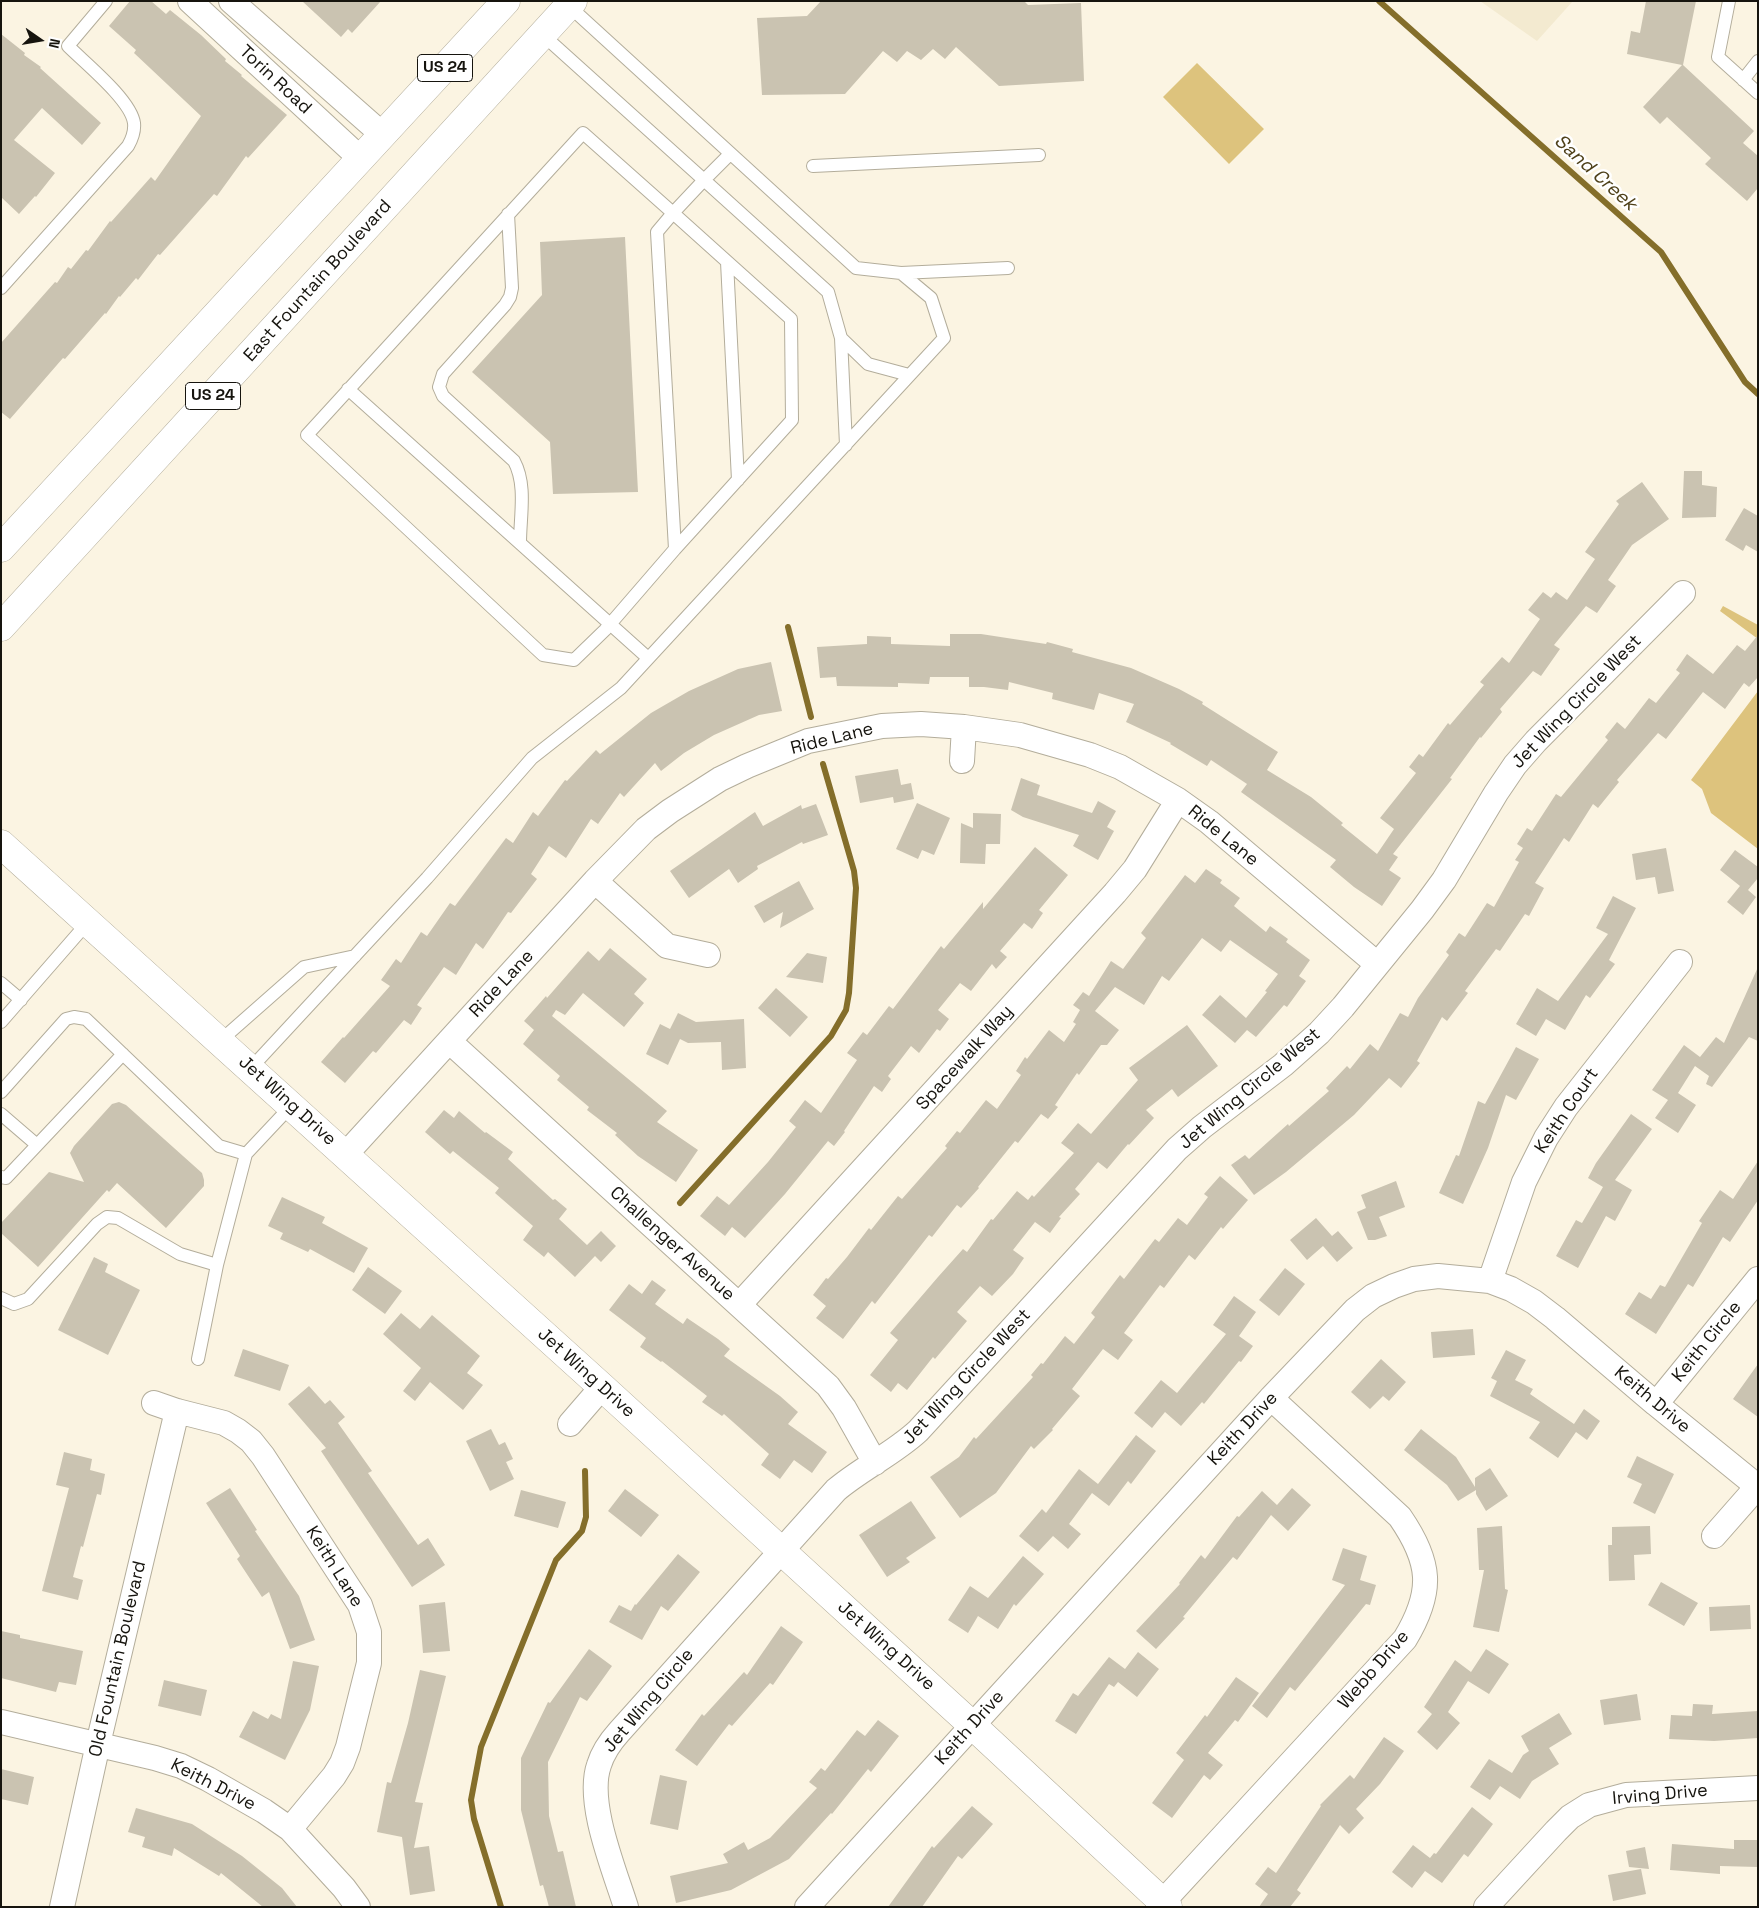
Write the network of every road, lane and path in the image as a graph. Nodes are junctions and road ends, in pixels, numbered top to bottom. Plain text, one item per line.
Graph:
1 (106, 1) edge
2 (190, 1) edge
3 (231, 1) edge
4 (506, 1) edge
5 (1729, 1) edge
6 (571, 4) edge
7 (543, 35) junction
8 (1758, 61) edge
9 (1743, 80) junction
10 (1758, 93) edge
11 (383, 135) junction
12 (730, 154) junction
13 (1039, 155) dead end
14 (361, 159) junction
15 (814, 166) dead end
16 (704, 180) junction
17 (674, 213) junction
18 (508, 214) junction
19 (727, 262) junction
20 (1008, 268) dead end
21 (901, 274) junction
22 (1, 288) edge
23 (841, 338) junction
24 (909, 376) junction
25 (348, 390) junction
26 (846, 445) junction
27 (738, 480) junction
28 (520, 543) junction
29 (1, 548) edge
30 (675, 549) junction
31 (1683, 593) dead end
32 (610, 624) junction
33 (1, 627) edge
34 (648, 658) junction
35 (964, 727) junction
36 (962, 761) dead end
37 (1178, 800) junction
38 (1, 844) edge
39 (595, 881) junction
40 (89, 921) junction
41 (708, 955) dead end
42 (355, 956) junction
43 (1680, 962) dead end
44 (1377, 964) junction
45 (1, 983) edge
46 (21, 1000) junction
47 (1, 1022) edge
48 (220, 1040) junction
49 (449, 1041) junction
50 (123, 1054) junction
51 (251, 1068) junction
52 (1, 1092) edge
53 (292, 1105) junction
54 (1, 1114) edge
55 (37, 1145) junction
56 (246, 1154) junction
57 (346, 1154) junction
58 (1, 1177) edge
59 (217, 1265) junction
60 (1758, 1279) edge
61 (1490, 1281) junction
62 (1, 1298) edge
63 (739, 1306) junction
64 (198, 1359) dead end
65 (602, 1387) junction
66 (1271, 1398) junction
67 (154, 1402) dead end
68 (1656, 1404) junction
69 (176, 1411) junction
70 (570, 1424) dead end
71 (875, 1463) junction
72 (1757, 1487) edge
73 (1714, 1536) dead end
74 (780, 1552) junction
75 (1, 1722) edge
76 (972, 1725) junction
77 (98, 1744) junction
78 (1758, 1788) edge
79 (290, 1828) junction
80 (1494, 1904) edge
81 (1163, 1905) edge
82 (62, 1907) edge
83 (358, 1907) edge
84 (626, 1907) edge
85 (807, 1907) edge

1 - 22 lane
2 - 14 street, Torin Road
3 - 11 street, Torin Road
4 - 11 main road, US 24
5 - 9 lane
6 - 7 main road, East Fountain Boulevard / US 24
6 - 12 lane
7 - 16 lane
7 - 33 main road, East Fountain Boulevard / US 24
8 - 9 lane
9 - 10 lane
11 - 14 main road, US 24
12 - 16 lane
12 - 21 lane
13 - 15 lane
14 - 29 main road, US 24
16 - 17 lane
16 - 23 lane
17 - 18 lane
17 - 19 lane
17 - 30 lane
18 - 25 lane
18 - 28 lane
19 - 27 lane
19 - 27 lane
20 - 21 lane
21 - 24 lane
23 - 24 lane
23 - 26 lane
24 - 26 lane
25 - 28 lane
25 - 32 lane
26 - 34 lane
27 - 30 lane
28 - 32 lane
30 - 32 lane
31 - 44 street, Jet Wing Circle West
32 - 34 lane
34 - 42 lane
35 - 36 street
35 - 37 street, Ride Lane
35 - 39 street, Ride Lane
37 - 44 street, Ride Lane
37 - 63 street, Spacewalk Way
38 - 40 main road, Jet Wing Drive
39 - 41 street
39 - 49 street, Ride Lane
40 - 46 lane
40 - 48 main road, Jet Wing Drive
42 - 48 lane
42 - 51 lane
43 - 61 street, Keith Court
44 - 71 street, Jet Wing Circle West
45 - 46 lane
46 - 47 lane
48 - 51 main road, Jet Wing Drive
49 - 57 street, Ride Lane
49 - 63 street, Challenger Avenue
50 - 52 lane
50 - 55 lane
50 - 56 lane
51 - 53 main road, Jet Wing Drive
53 - 56 lane
53 - 57 main road, Jet Wing Drive
54 - 55 lane
55 - 58 lane
56 - 59 lane
57 - 65 main road, Jet Wing Drive
59 - 62 lane
59 - 64 lane
60 - 68 street, Keith Circle
61 - 66 street, Keith Drive
61 - 68 street, Keith Drive
63 - 71 street, Challenger Avenue
65 - 70 street
65 - 74 main road, Jet Wing Drive
66 - 76 street, Keith Drive
66 - 81 street, Webb Drive
67 - 69 street, Keith Lane
68 - 72 street, Keith Drive
69 - 77 street, Old Fountain Boulevard
69 - 79 street, Keith Lane
71 - 74 street, Jet Wing Circle West
72 - 73 street
74 - 76 main road, Jet Wing Drive
74 - 84 street, Jet Wing Circle
75 - 77 street, Keith Drive
76 - 81 main road, Jet Wing Drive
76 - 85 street, Keith Drive
77 - 79 street, Keith Drive
77 - 82 street, Old Fountain Boulevard
78 - 80 street, Irving Drive
79 - 83 street, Keith Drive

